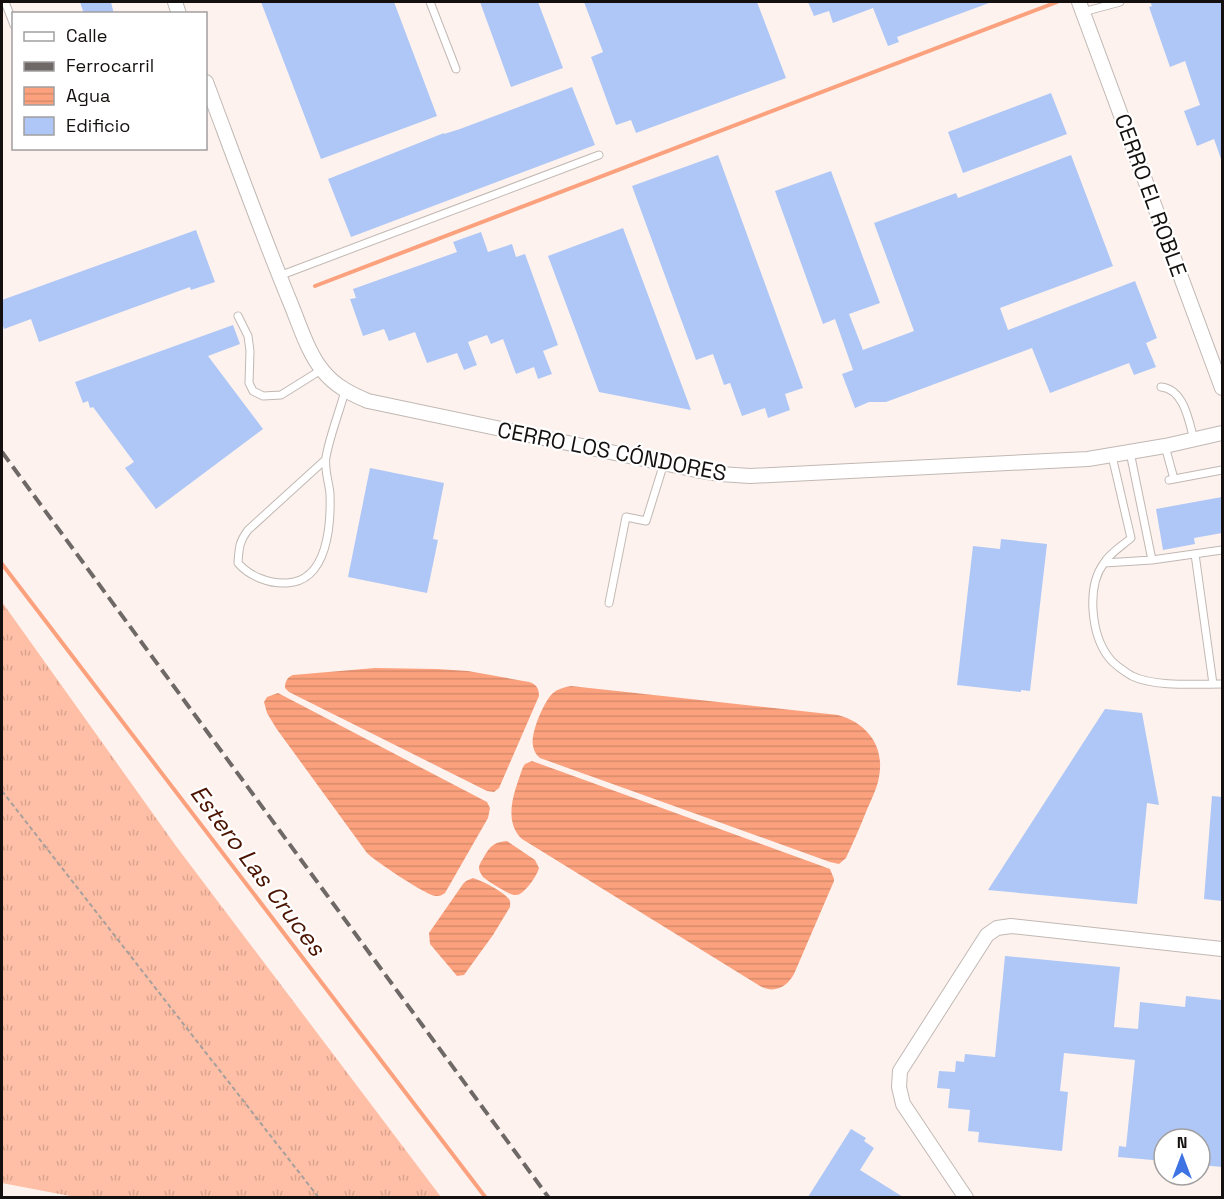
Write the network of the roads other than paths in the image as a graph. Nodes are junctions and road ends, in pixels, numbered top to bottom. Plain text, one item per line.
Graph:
1 (5, 2) edge
2 (430, 2) edge
3 (1121, 2) edge
4 (1129, 6) dead end
5 (1081, 7) edge
6 (12, 20) edge
7 (456, 69) dead end
8 (207, 85) edge
9 (599, 155) dead end
10 (279, 276) junction
11 (238, 316) dead end
12 (321, 370) junction
13 (1161, 387) dead end
14 (1222, 388) edge
15 (345, 391) junction
16 (1222, 433) edge
17 (1194, 440) junction
18 (1165, 446) junction
19 (1130, 452) junction
20 (1112, 456) junction
21 (325, 460) junction
22 (664, 463) junction
23 (1222, 470) edge
24 (1222, 550) edge
25 (1196, 554) junction
26 (1152, 560) junction
27 (1104, 562) junction
28 (609, 603) dead end
29 (1213, 684) junction
30 (1222, 684) edge
31 (1222, 949) edge
32 (966, 1197) edge

1 - 6 lane
2 - 7 lane
3 - 4 lane
3 - 5 lane
5 - 14 street, CERRO EL ROBLE
8 - 10 street, CERRO LOS CÓNDORES
9 - 10 lane
10 - 12 street, CERRO LOS CÓNDORES
11 - 12 lane
12 - 15 street, CERRO LOS CÓNDORES
13 - 17 lane
15 - 21 lane
15 - 22 street, CERRO LOS CÓNDORES
16 - 17 street, CERRO LOS CÓNDORES
17 - 18 street, CERRO LOS CÓNDORES
18 - 19 street, CERRO LOS CÓNDORES
18 - 23 lane
19 - 20 street, CERRO LOS CÓNDORES
19 - 26 lane
20 - 22 street, CERRO LOS CÓNDORES
20 - 27 lane
21 - 21 lane
22 - 28 lane
24 - 25 lane
25 - 26 lane
25 - 29 lane
26 - 27 lane
27 - 29 lane
29 - 30 lane
31 - 32 street

